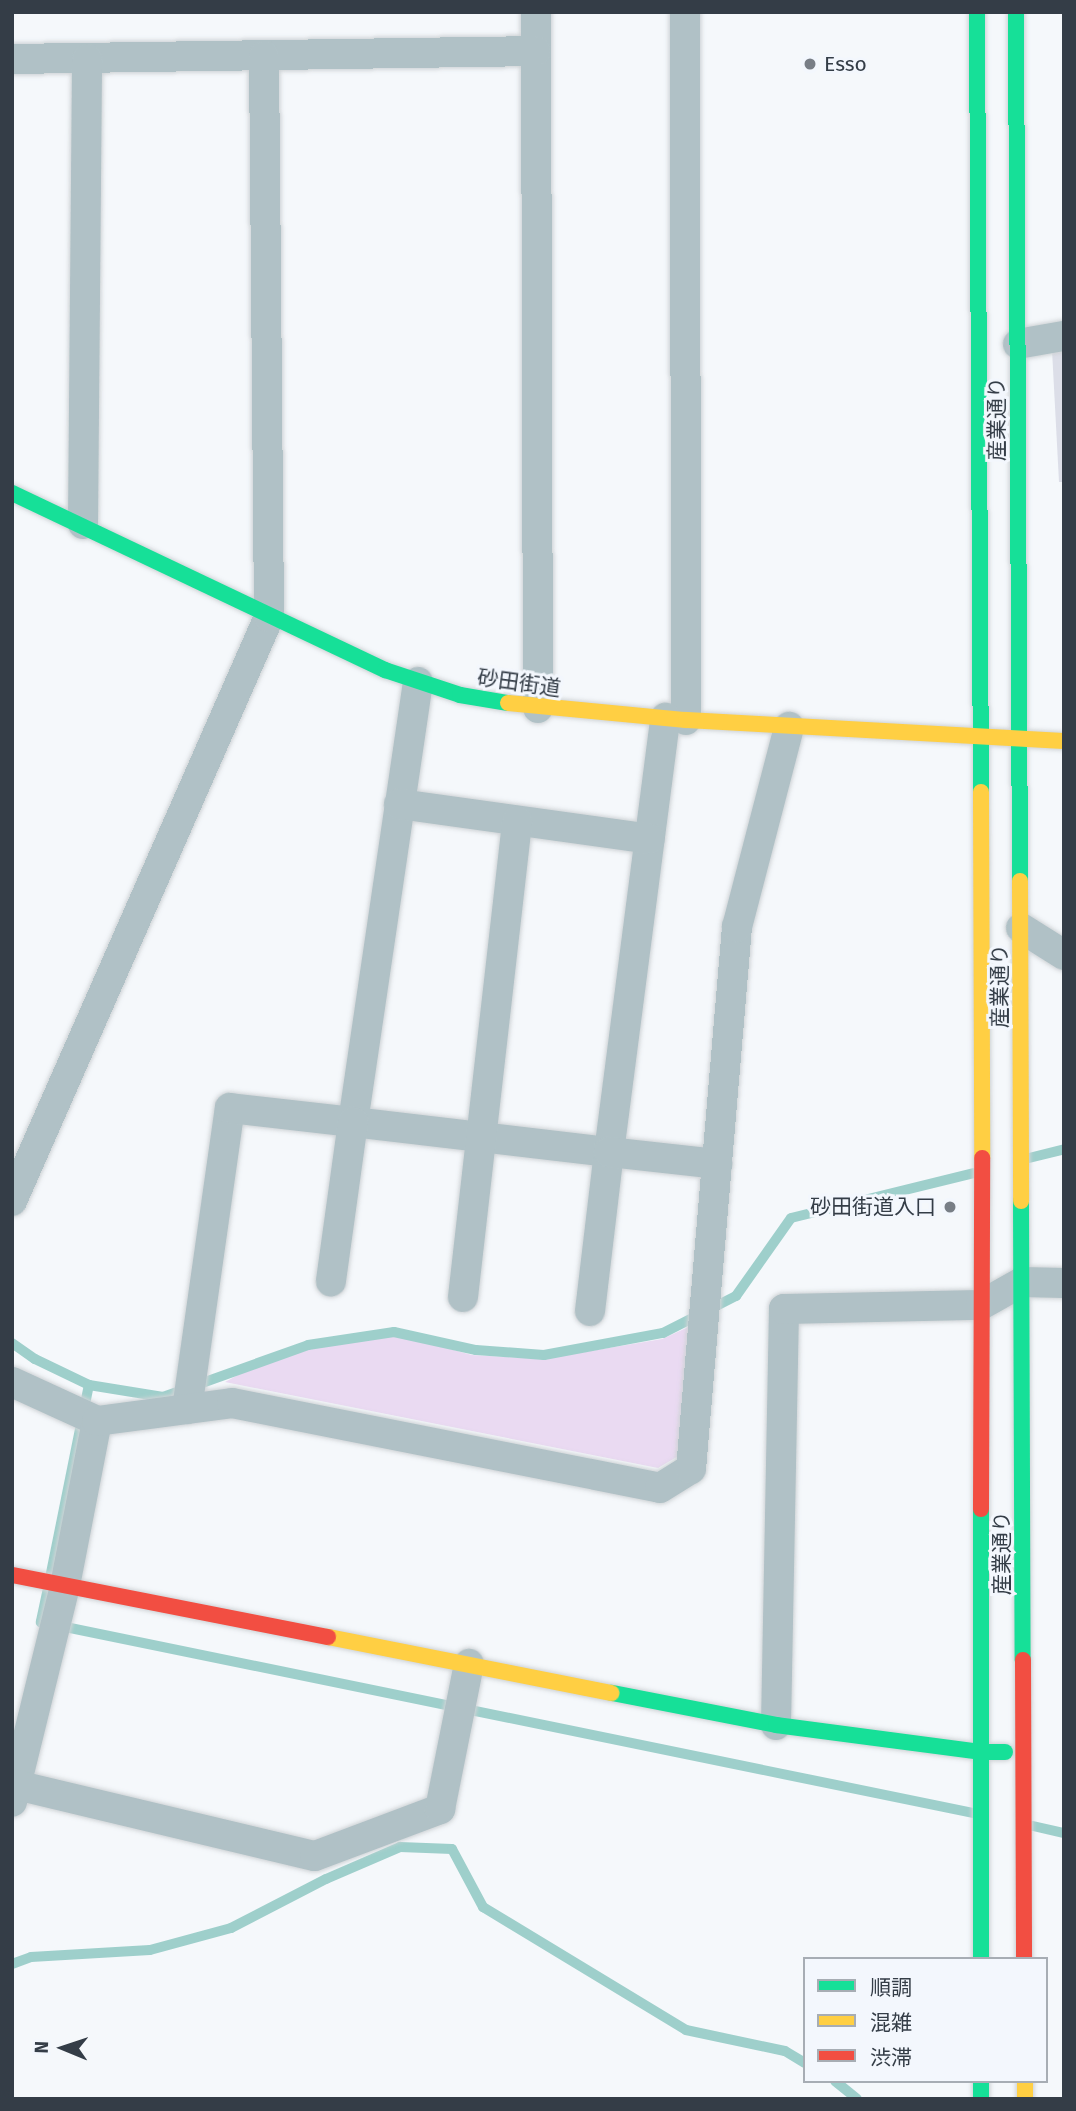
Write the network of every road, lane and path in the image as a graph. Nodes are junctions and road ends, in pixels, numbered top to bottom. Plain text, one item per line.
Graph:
1 (536, 12) edge
2 (685, 12) edge
3 (977, 12) edge
4 (1016, 12) edge
5 (536, 51) junction
6 (264, 56) junction
7 (12, 59) edge
8 (87, 59) junction
9 (1064, 336) edge
10 (1018, 344) junction
11 (12, 493) edge
12 (83, 524) junction
13 (269, 617) junction
14 (418, 682) junction
15 (538, 708) junction
16 (675, 719) junction
17 (789, 727) junction
18 (981, 736) junction
19 (1020, 738) junction
20 (1064, 741) edge
21 (400, 804) junction
22 (517, 821) junction
23 (650, 839) junction
24 (1021, 928) junction
25 (1064, 954) edge
26 (353, 1122) junction
27 (482, 1138) junction
28 (609, 1152) junction
29 (717, 1164) junction
30 (12, 1201) edge
31 (331, 1281) dead end
32 (1022, 1282) junction
33 (1064, 1283) edge
34 (463, 1297) dead end
35 (981, 1305) junction
36 (590, 1311) dead end
37 (12, 1382) edge
38 (187, 1409) junction
39 (97, 1421) junction
40 (12, 1576) edge
41 (65, 1586) junction
42 (469, 1664) junction
43 (776, 1726) junction
44 (982, 1752) junction
45 (1024, 1752) junction
46 (14, 1790) edge
47 (981, 1957) edge
48 (1024, 1957) edge

1 - 5 street
2 - 16 street
3 - 18 street, 産業通り
4 - 10 street, 産業通り
5 - 6 street
5 - 15 street
6 - 8 street
6 - 13 street
7 - 8 street
8 - 12 street
9 - 10 street
10 - 19 street, 産業通り
11 - 12 street, 砂田街道
12 - 13 street, 砂田街道
13 - 14 street, 砂田街道
13 - 30 street
14 - 15 street, 砂田街道
14 - 21 street
15 - 16 street, 砂田街道
16 - 17 street, 砂田街道
16 - 23 street
17 - 18 street, 砂田街道
17 - 29 street
18 - 19 street, 砂田街道
18 - 35 street, 産業通り
19 - 20 street, 砂田街道
19 - 24 street, 産業通り
21 - 22 street
21 - 26 street
22 - 23 street
22 - 27 street
23 - 28 street
24 - 25 street
24 - 32 street, 産業通り
26 - 27 street
26 - 31 street
26 - 38 street
27 - 28 street
27 - 34 street
28 - 29 street
28 - 36 street
29 - 38 street
32 - 33 street
32 - 35 street
32 - 45 street, 産業通り
35 - 43 street
35 - 44 street, 産業通り
37 - 39 street
38 - 39 street
39 - 41 street
40 - 41 street
41 - 42 street
41 - 46 street
42 - 43 street
42 - 46 street
43 - 44 street
44 - 45 street
44 - 47 street, 産業通り
45 - 48 street, 産業通り

